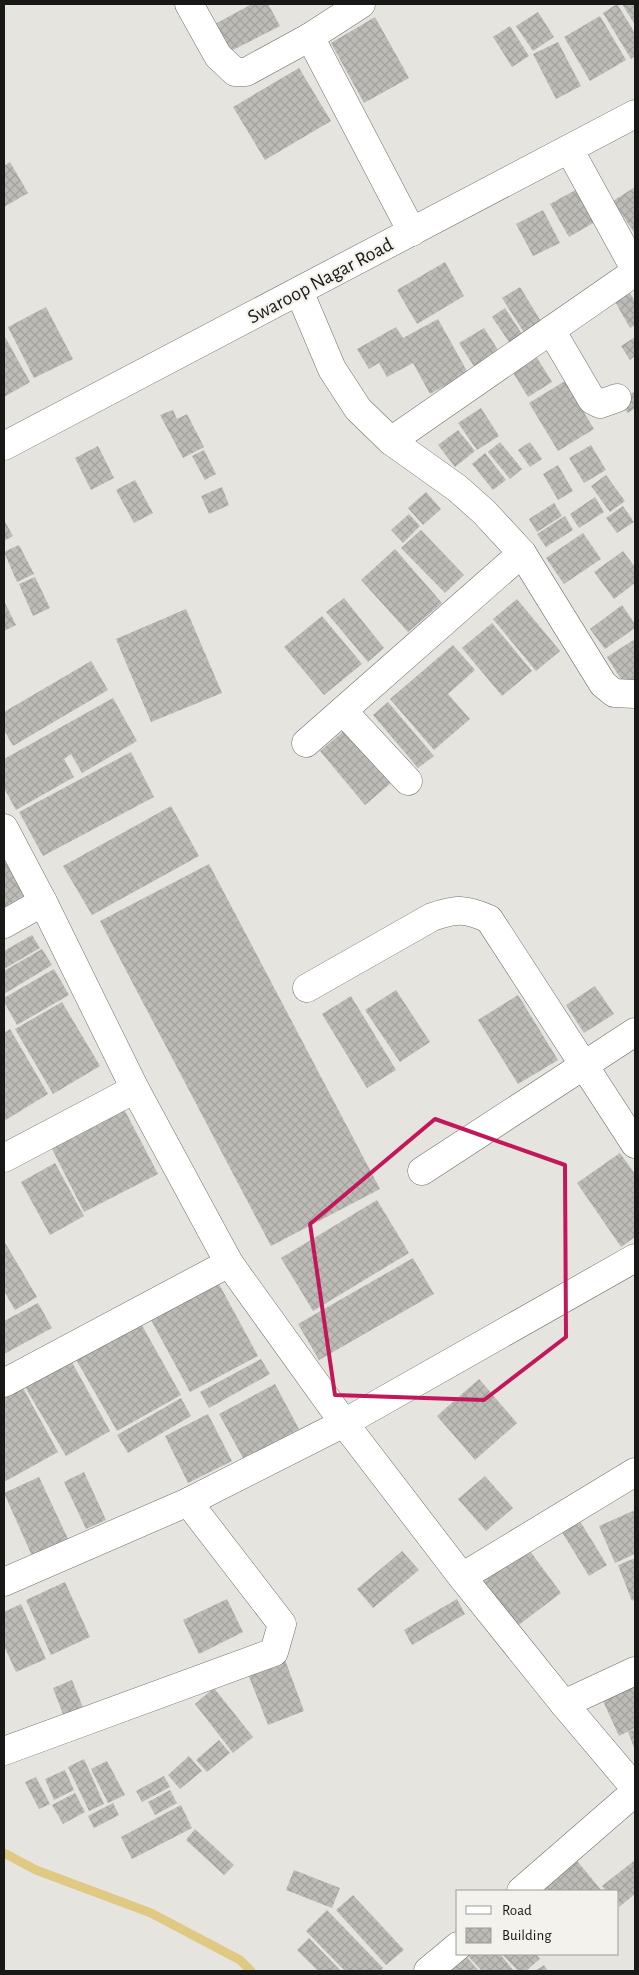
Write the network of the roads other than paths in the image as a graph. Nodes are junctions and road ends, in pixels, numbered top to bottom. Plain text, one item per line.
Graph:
1 (189, 4) edge
2 (361, 4) edge
3 (310, 37) junction
4 (633, 119) edge
5 (569, 149) junction
6 (412, 232) junction
7 (635, 271) edge
8 (299, 291) junction
9 (551, 330) junction
10 (617, 398) dead end
11 (391, 441) junction
12 (4, 446) edge
13 (522, 553) junction
14 (635, 694) edge
15 (343, 711) junction
16 (306, 743) dead end
17 (408, 781) dead end
18 (4, 828) edge
19 (43, 902) junction
20 (4, 924) edge
21 (306, 988) dead end
22 (635, 1032) edge
23 (585, 1066) junction
24 (135, 1089) junction
25 (635, 1144) edge
26 (4, 1158) edge
27 (422, 1171) dead end
28 (635, 1258) edge
29 (229, 1263) junction
30 (4, 1383) edge
31 (344, 1423) junction
32 (635, 1472) edge
33 (188, 1502) junction
34 (462, 1577) junction
35 (4, 1582) edge
36 (635, 1670) edge
37 (564, 1704) junction
38 (4, 1751) edge
39 (635, 1788) edge
40 (635, 1792) edge
41 (522, 1890) edge
42 (456, 1948) edge
43 (428, 1971) edge

1 - 3 street
2 - 3 street
3 - 6 street
4 - 5 street, Swaroop Nagar Road
5 - 6 street, Swaroop Nagar Road
5 - 7 street
6 - 8 street, Swaroop Nagar Road
7 - 9 street
8 - 11 street
8 - 12 street, Swaroop Nagar Road
9 - 10 street
9 - 11 street
11 - 13 street
13 - 14 street
13 - 15 street
15 - 16 street
15 - 17 street
18 - 19 street
19 - 20 street
19 - 24 street
21 - 23 street
22 - 23 street
23 - 25 street
23 - 27 street
24 - 26 street
24 - 29 street
28 - 31 street
29 - 30 street
29 - 31 street
31 - 33 street
31 - 34 street
32 - 34 street
33 - 35 street
33 - 38 street
34 - 37 street
36 - 37 street
37 - 39 street
40 - 41 street
42 - 43 street

